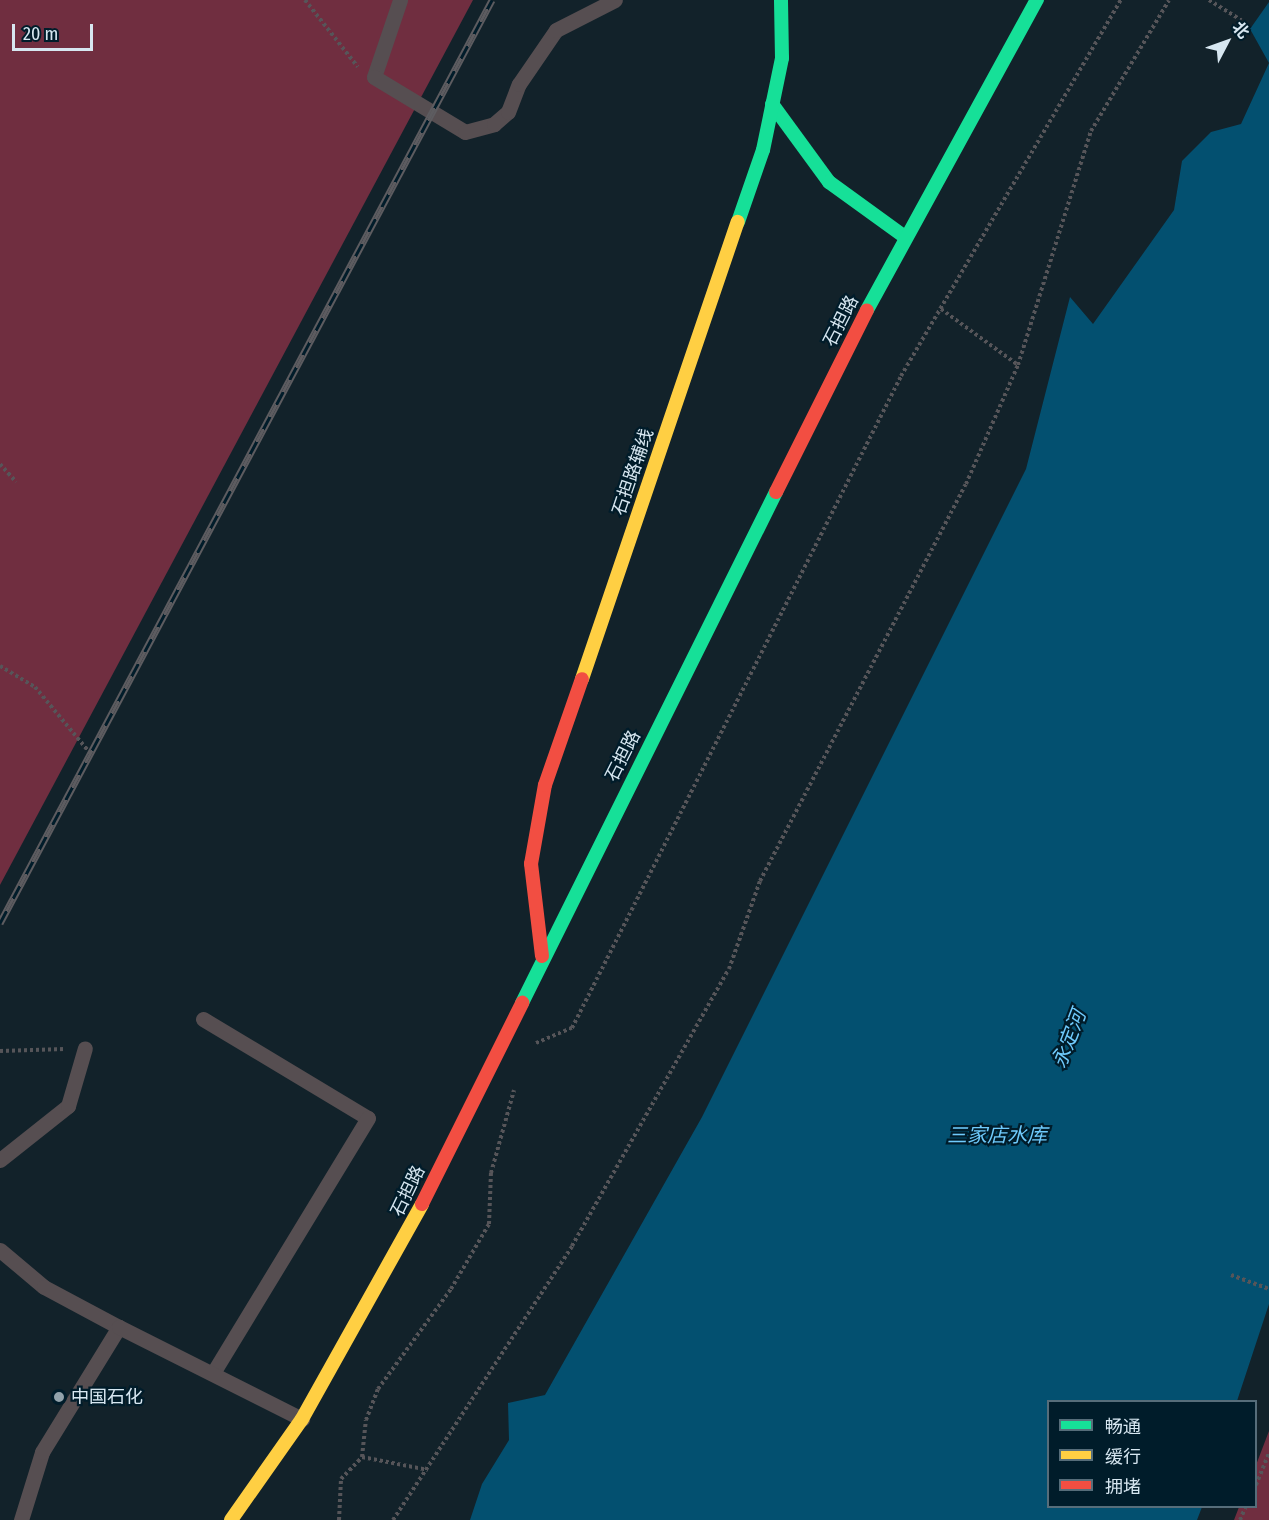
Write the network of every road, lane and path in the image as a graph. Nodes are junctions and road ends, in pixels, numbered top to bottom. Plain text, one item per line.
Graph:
1 (305, 0) edge
2 (400, 0) edge
3 (615, 0) edge
4 (781, 0) edge
5 (1037, 0) edge
6 (1121, 0) edge
7 (1169, 0) edge
8 (1209, 0) edge
9 (1241, 20) dead end
10 (374, 77) junction
11 (772, 104) junction
12 (905, 237) junction
13 (941, 309) junction
14 (1018, 365) junction
15 (0, 464) edge
16 (16, 482) dead end
17 (0, 666) edge
18 (90, 753) dead end
19 (542, 956) junction
20 (203, 1019) dead end
21 (507, 1029) junction
22 (536, 1042) junction
23 (85, 1048) joint
24 (0, 1051) edge
25 (531, 1052) dead end
26 (516, 1081) dead end
27 (0, 1160) edge
28 (0, 1250) edge
29 (1231, 1275) dead end
30 (1269, 1289) edge
31 (119, 1327) junction
32 (213, 1373) junction
33 (302, 1419) junction
34 (1269, 1453) edge
35 (362, 1457) junction
36 (428, 1470) junction
37 (1257, 1483) edge
38 (21, 1520) edge
39 (231, 1520) edge
40 (339, 1520) edge
41 (393, 1520) edge

1 - 10 path
2 - 10 lane
3 - 10 lane
4 - 11 main road, 石担路辅线
5 - 12 main road, 石担路
6 - 13 path
7 - 14 path
8 - 9 path
11 - 12 main road
11 - 19 main road, 石担路辅线
12 - 19 main road, 石担路
13 - 14 path
13 - 22 path
14 - 36 path
15 - 16 path
17 - 18 path
19 - 21 main road, 石担路
20 - 32 lane
21 - 22 path
21 - 33 main road, 石担路
22 - 25 path
23 - 24 path
23 - 27 lane
26 - 35 path
28 - 31 lane
29 - 30 path
31 - 32 lane
31 - 38 lane
32 - 33 lane
33 - 39 main road, 石担路
34 - 37 path
35 - 36 path
35 - 40 path
36 - 41 path

